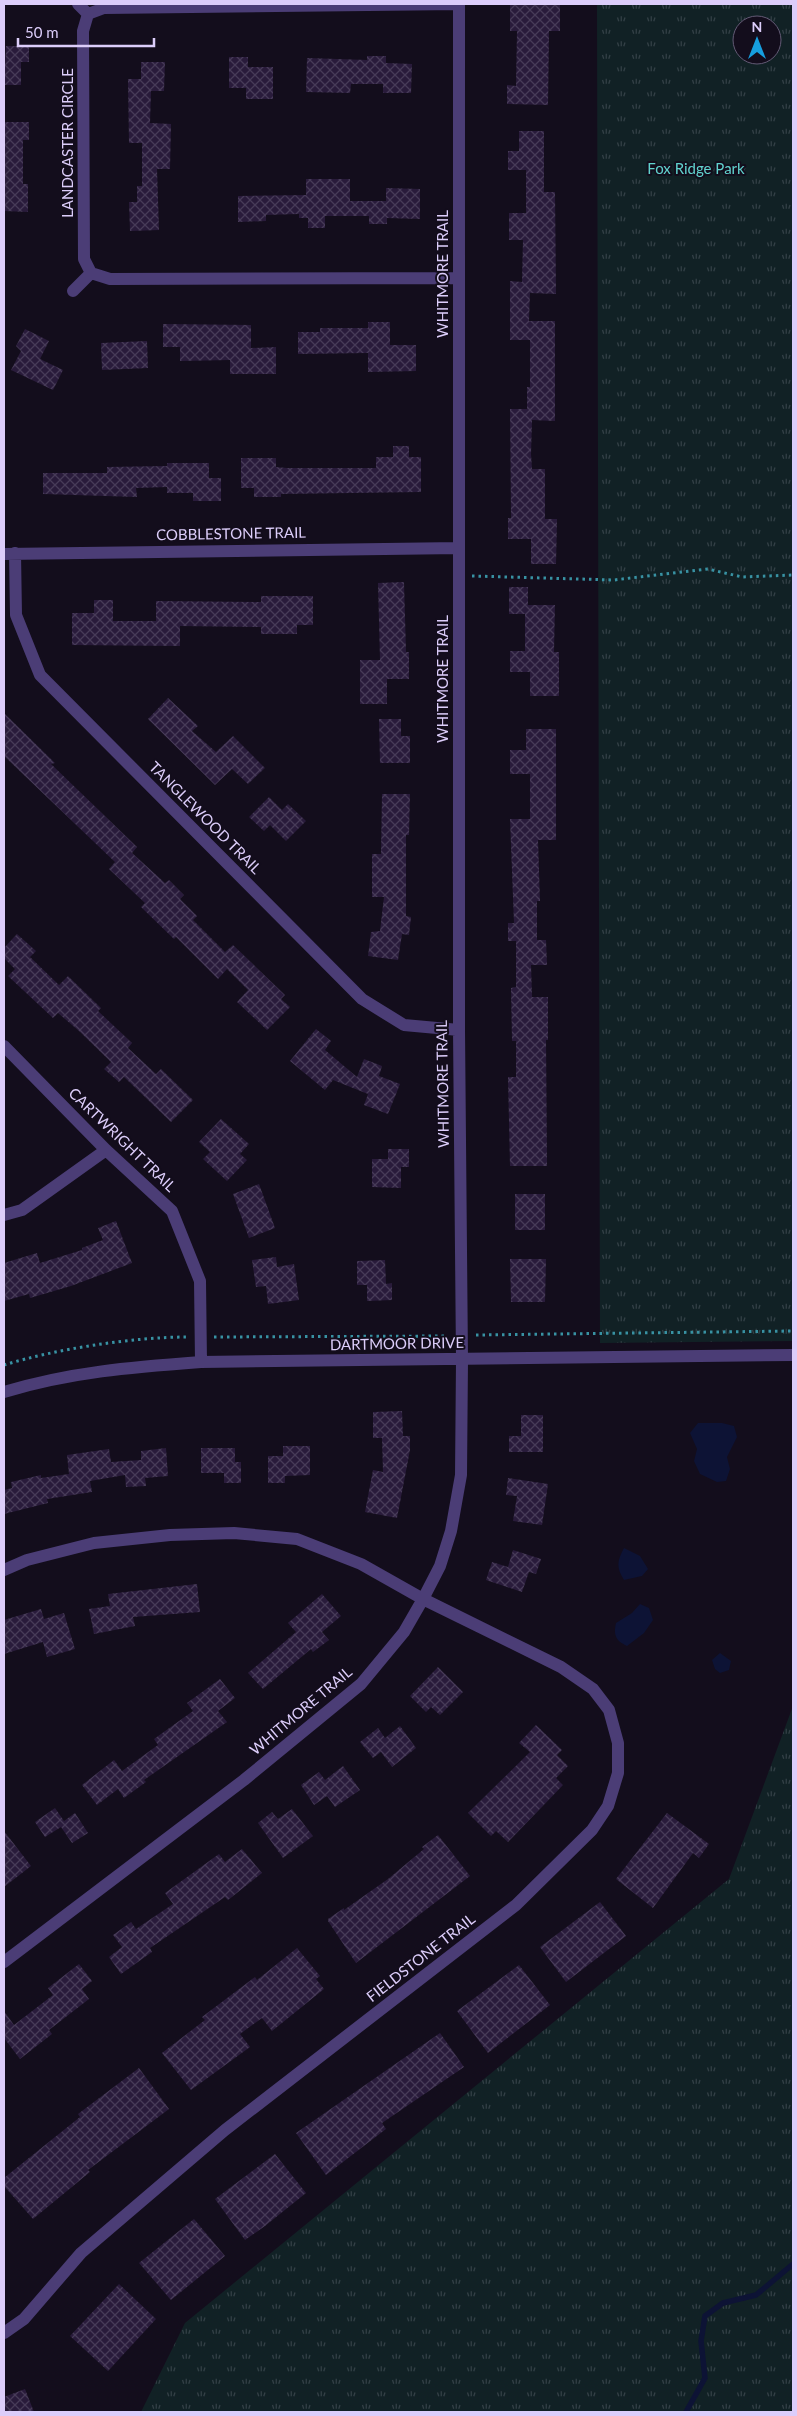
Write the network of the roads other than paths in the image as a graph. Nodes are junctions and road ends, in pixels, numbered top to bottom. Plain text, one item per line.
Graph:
1 (78, 4) edge
2 (459, 4) edge
3 (88, 14) junction
4 (91, 272) junction
5 (459, 278) junction
6 (73, 291) dead end
7 (459, 548) junction
8 (9, 553) edge
9 (459, 1030) junction
10 (4, 1046) edge
11 (106, 1150) junction
12 (4, 1215) edge
13 (793, 1355) edge
14 (462, 1360) junction
15 (201, 1362) junction
16 (4, 1392) edge
17 (4, 1570) edge
18 (423, 1599) junction
19 (4, 1962) edge
20 (4, 2332) edge

1 - 3 street
2 - 3 street
2 - 5 street, WHITMORE TRAIL
3 - 4 street, LANDCASTER CIRCLE
4 - 5 street
4 - 6 street
5 - 7 street, WHITMORE TRAIL
7 - 8 street, COBBLESTONE TRAIL
7 - 9 street, WHITMORE TRAIL
8 - 9 street, TANGLEWOOD TRAIL
9 - 14 street, WHITMORE TRAIL
10 - 11 street, CARTWRIGHT TRAIL
11 - 12 street
11 - 15 street, CARTWRIGHT TRAIL
13 - 14 street, DARTMOOR DRIVE
14 - 15 street, DARTMOOR DRIVE
14 - 18 street, WHITMORE TRAIL
15 - 16 street, DARTMOOR DRIVE
17 - 18 street, FIELDSTONE TRAIL
18 - 19 street, WHITMORE TRAIL
18 - 20 street, FIELDSTONE TRAIL

